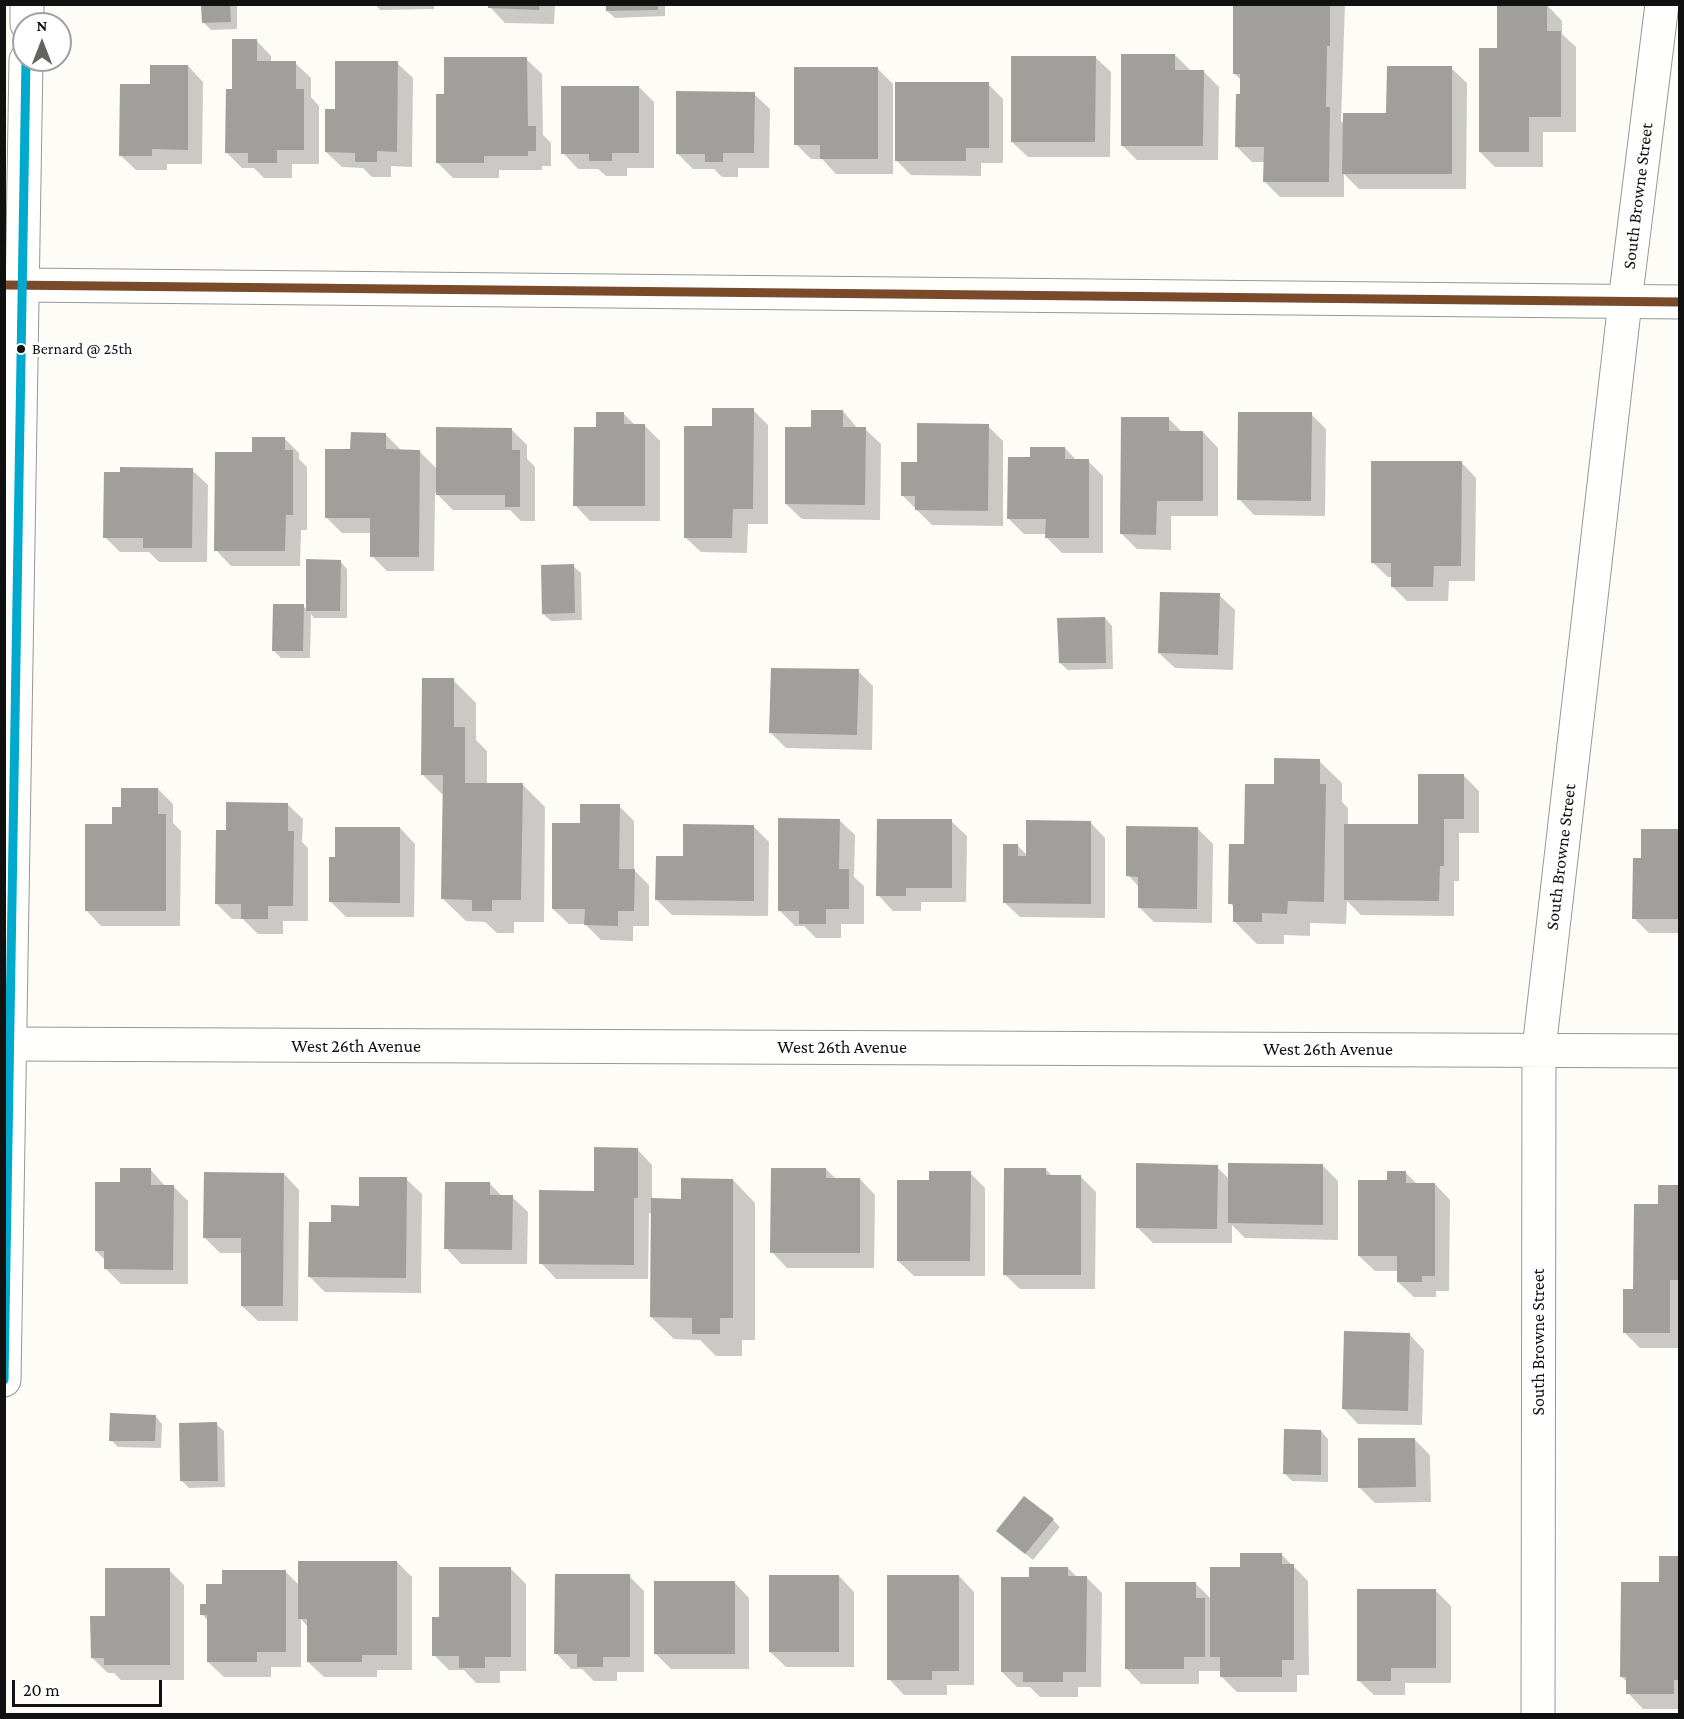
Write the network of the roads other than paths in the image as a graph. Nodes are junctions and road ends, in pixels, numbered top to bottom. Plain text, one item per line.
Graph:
1 (1662, 4) edge
2 (25, 72) edge
3 (14, 285) edge
4 (1624, 302) junction
5 (1680, 302) edge
6 (7, 1044) edge
7 (1539, 1050) junction
8 (1680, 1051) edge
9 (4, 1380) edge
10 (1538, 1714) edge

1 - 4 street, South Browne Street
2 - 3 street
3 - 4 street
3 - 6 street
4 - 5 street
4 - 7 street, South Browne Street
6 - 7 street, West 26th Avenue
6 - 9 street
7 - 8 street, West 26th Avenue
7 - 10 street, South Browne Street

